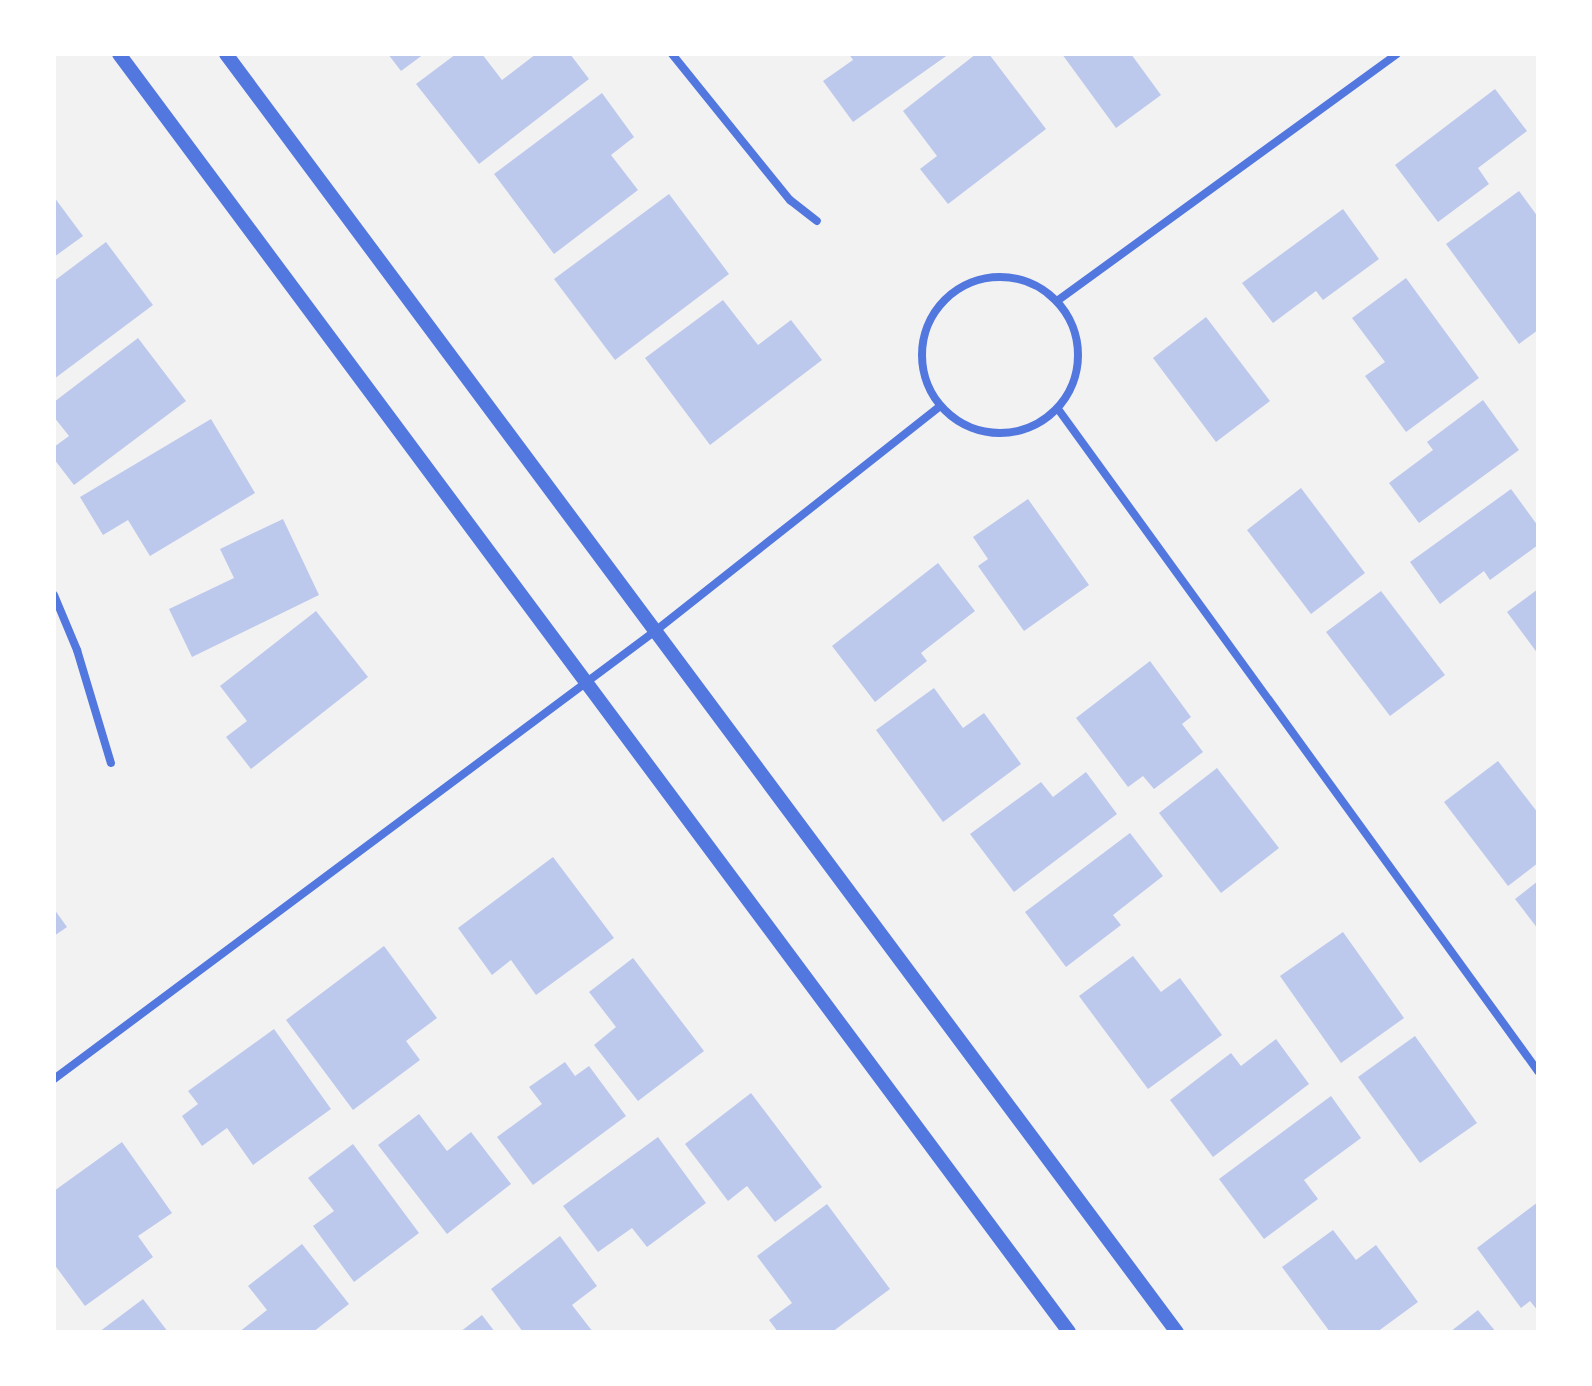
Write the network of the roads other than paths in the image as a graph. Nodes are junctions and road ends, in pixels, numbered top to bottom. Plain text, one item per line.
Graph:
1 (119, 54) edge
2 (226, 54) edge
3 (672, 54) edge
4 (1397, 54) edge
5 (817, 221) dead end
6 (1057, 301) junction
7 (940, 406) junction
8 (1058, 409) junction
9 (54, 595) edge
10 (654, 632) junction
11 (586, 681) junction
12 (111, 763) dead end
13 (1538, 1071) edge
14 (54, 1079) edge
15 (1069, 1332) edge
16 (1177, 1332) edge

1 - 11 street
2 - 10 street
3 - 5 street
4 - 6 street
6 - 7 street
6 - 8 street
7 - 8 street
7 - 10 street
8 - 13 street
9 - 12 street
10 - 11 street
10 - 16 street
11 - 14 street
11 - 15 street

